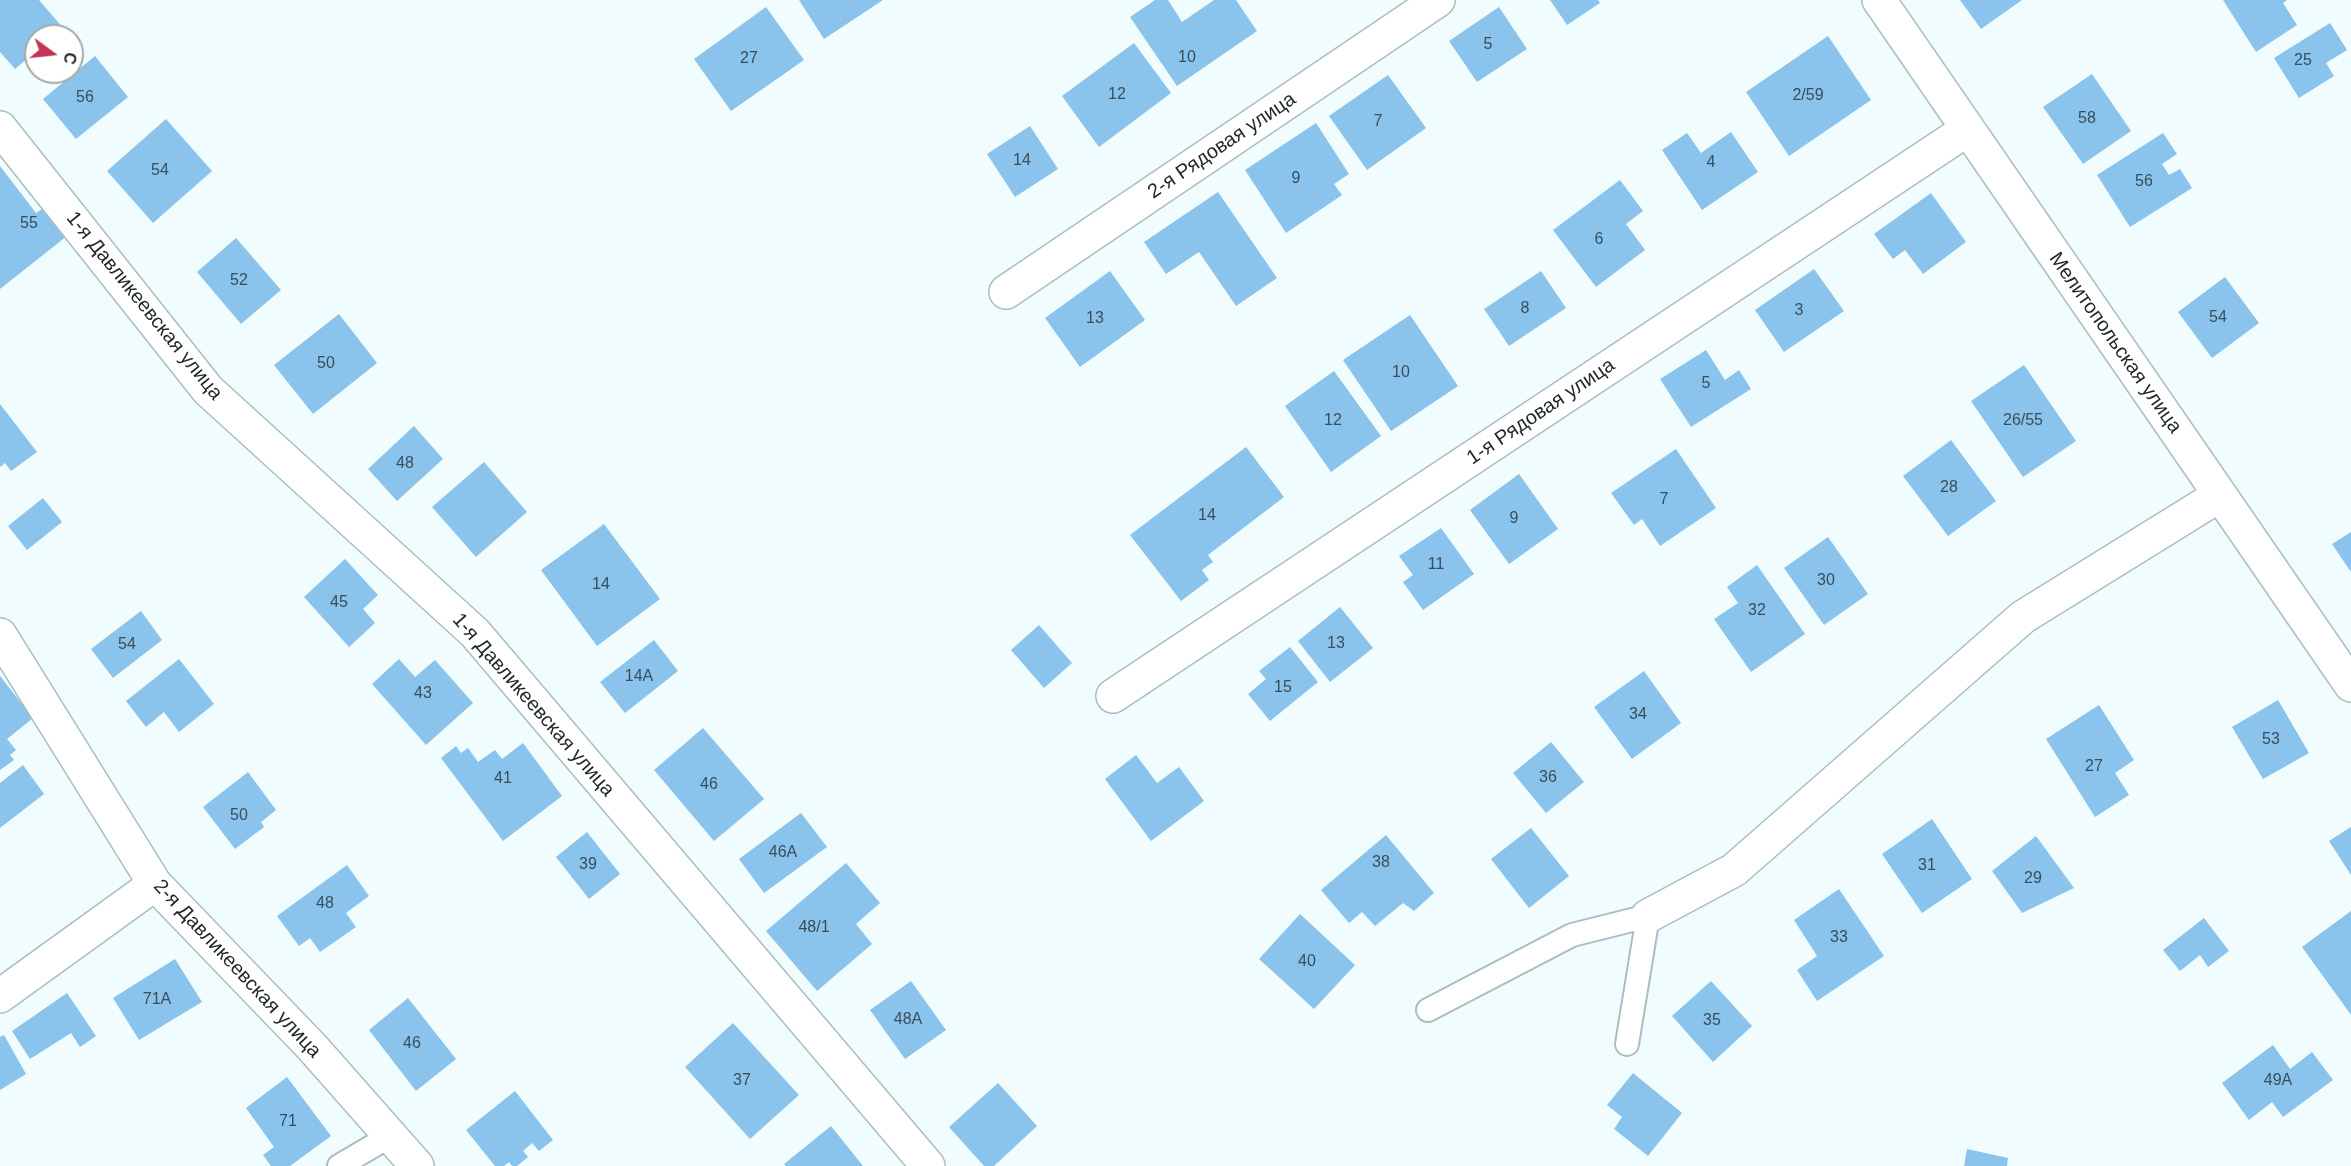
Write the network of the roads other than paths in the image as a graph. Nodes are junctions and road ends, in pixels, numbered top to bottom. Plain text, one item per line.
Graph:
1 (1438, 0) edge
2 (1879, 0) edge
3 (0, 128) edge
4 (1968, 129) junction
5 (1006, 292) dead end
6 (2220, 495) junction
7 (0, 635) edge
8 (2351, 685) edge
9 (1113, 696) dead end
10 (155, 884) junction
11 (1648, 916) junction
12 (0, 996) edge
13 (1428, 1010) dead end
14 (1627, 1044) dead end
15 (390, 1136) junction
16 (339, 1166) edge
17 (417, 1166) edge
18 (928, 1166) edge

1 - 5 street, 2-я Рядовая улица
2 - 4 street, Мелитопольская улица
3 - 18 street, 1-я Давликеевская улица
4 - 6 street, Мелитопольская улица
4 - 9 street, 1-я Рядовая улица
6 - 8 street, Мелитопольская улица
6 - 11 street
7 - 10 street, 2-я Давликеевская улица
10 - 12 street
10 - 15 street, 2-я Давликеевская улица
11 - 13 lane
11 - 14 lane
15 - 16 lane
15 - 17 street, 2-я Давликеевская улица

